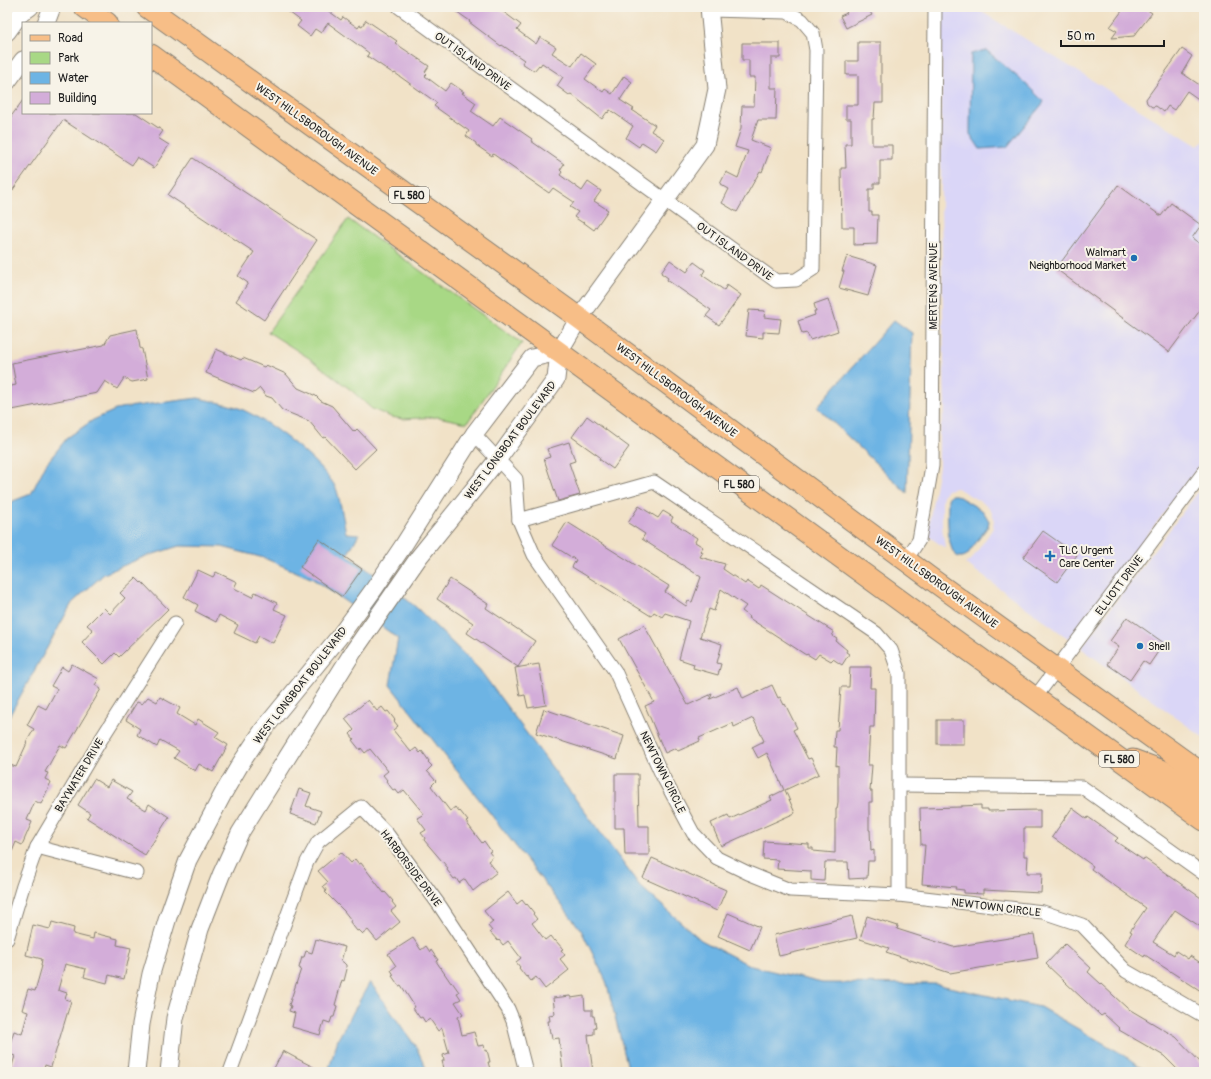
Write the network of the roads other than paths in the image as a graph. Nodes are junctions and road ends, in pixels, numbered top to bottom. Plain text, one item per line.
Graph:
1 (30, 7) edge
2 (52, 7) edge
3 (84, 7) edge
4 (147, 7) edge
5 (399, 7) edge
6 (935, 7) edge
7 (709, 8) edge
8 (46, 22) edge
9 (105, 22) edge
10 (7, 32) edge
11 (152, 56) edge
12 (22, 61) edge
13 (7, 82) edge
14 (664, 200) junction
15 (579, 318) junction
16 (559, 352) junction
17 (474, 434) junction
18 (498, 460) junction
19 (1204, 472) edge
20 (519, 520) junction
21 (906, 560) junction
22 (175, 623) dead end
23 (1056, 669) junction
24 (1034, 699) junction
25 (1108, 751) junction
26 (1204, 775) edge
27 (899, 785) junction
28 (1204, 798) edge
29 (1204, 820) edge
30 (37, 847) junction
31 (137, 873) dead end
32 (1204, 874) edge
33 (899, 895) junction
34 (7, 939) edge
35 (1204, 1016) edge
36 (136, 1072) edge
37 (169, 1072) edge
38 (230, 1072) edge
39 (526, 1072) edge

1 - 10 street
2 - 8 street
3 - 9 main road
4 - 15 main road, WEST HILLSBOROUGH AVENUE / FL 580
5 - 14 street, OUT ISLAND DRIVE
6 - 21 street, MERTENS AVENUE
7 - 14 street, WEST LONGBOAT BOULEVARD
7 - 14 street, OUT ISLAND DRIVE
11 - 16 main road, FL 580
12 - 13 street
14 - 15 street, WEST LONGBOAT BOULEVARD
15 - 16 street, WEST LONGBOAT BOULEVARD
15 - 21 main road, WEST HILLSBOROUGH AVENUE / FL 580
16 - 17 street, WEST LONGBOAT BOULEVARD
16 - 18 street, WEST LONGBOAT BOULEVARD
16 - 24 main road, FL 580
17 - 18 street, NEWTOWN CIRCLE
17 - 36 street, WEST LONGBOAT BOULEVARD
18 - 20 street, NEWTOWN CIRCLE
18 - 37 street, WEST LONGBOAT BOULEVARD
19 - 23 street, ELLIOTT DRIVE
20 - 27 street
20 - 33 street, NEWTOWN CIRCLE
21 - 23 main road, WEST HILLSBOROUGH AVENUE / FL 580
22 - 30 street, BAYWATER DRIVE
23 - 24 street, ELLIOTT DRIVE
23 - 26 main road, WEST HILLSBOROUGH AVENUE / FL 580
24 - 25 main road, FL 580
25 - 28 main road
25 - 29 main road, FL 580
27 - 32 street
27 - 33 street
30 - 31 street
30 - 34 street, BAYWATER DRIVE
33 - 35 street, NEWTOWN CIRCLE
38 - 39 street, HARBORSIDE DRIVE

